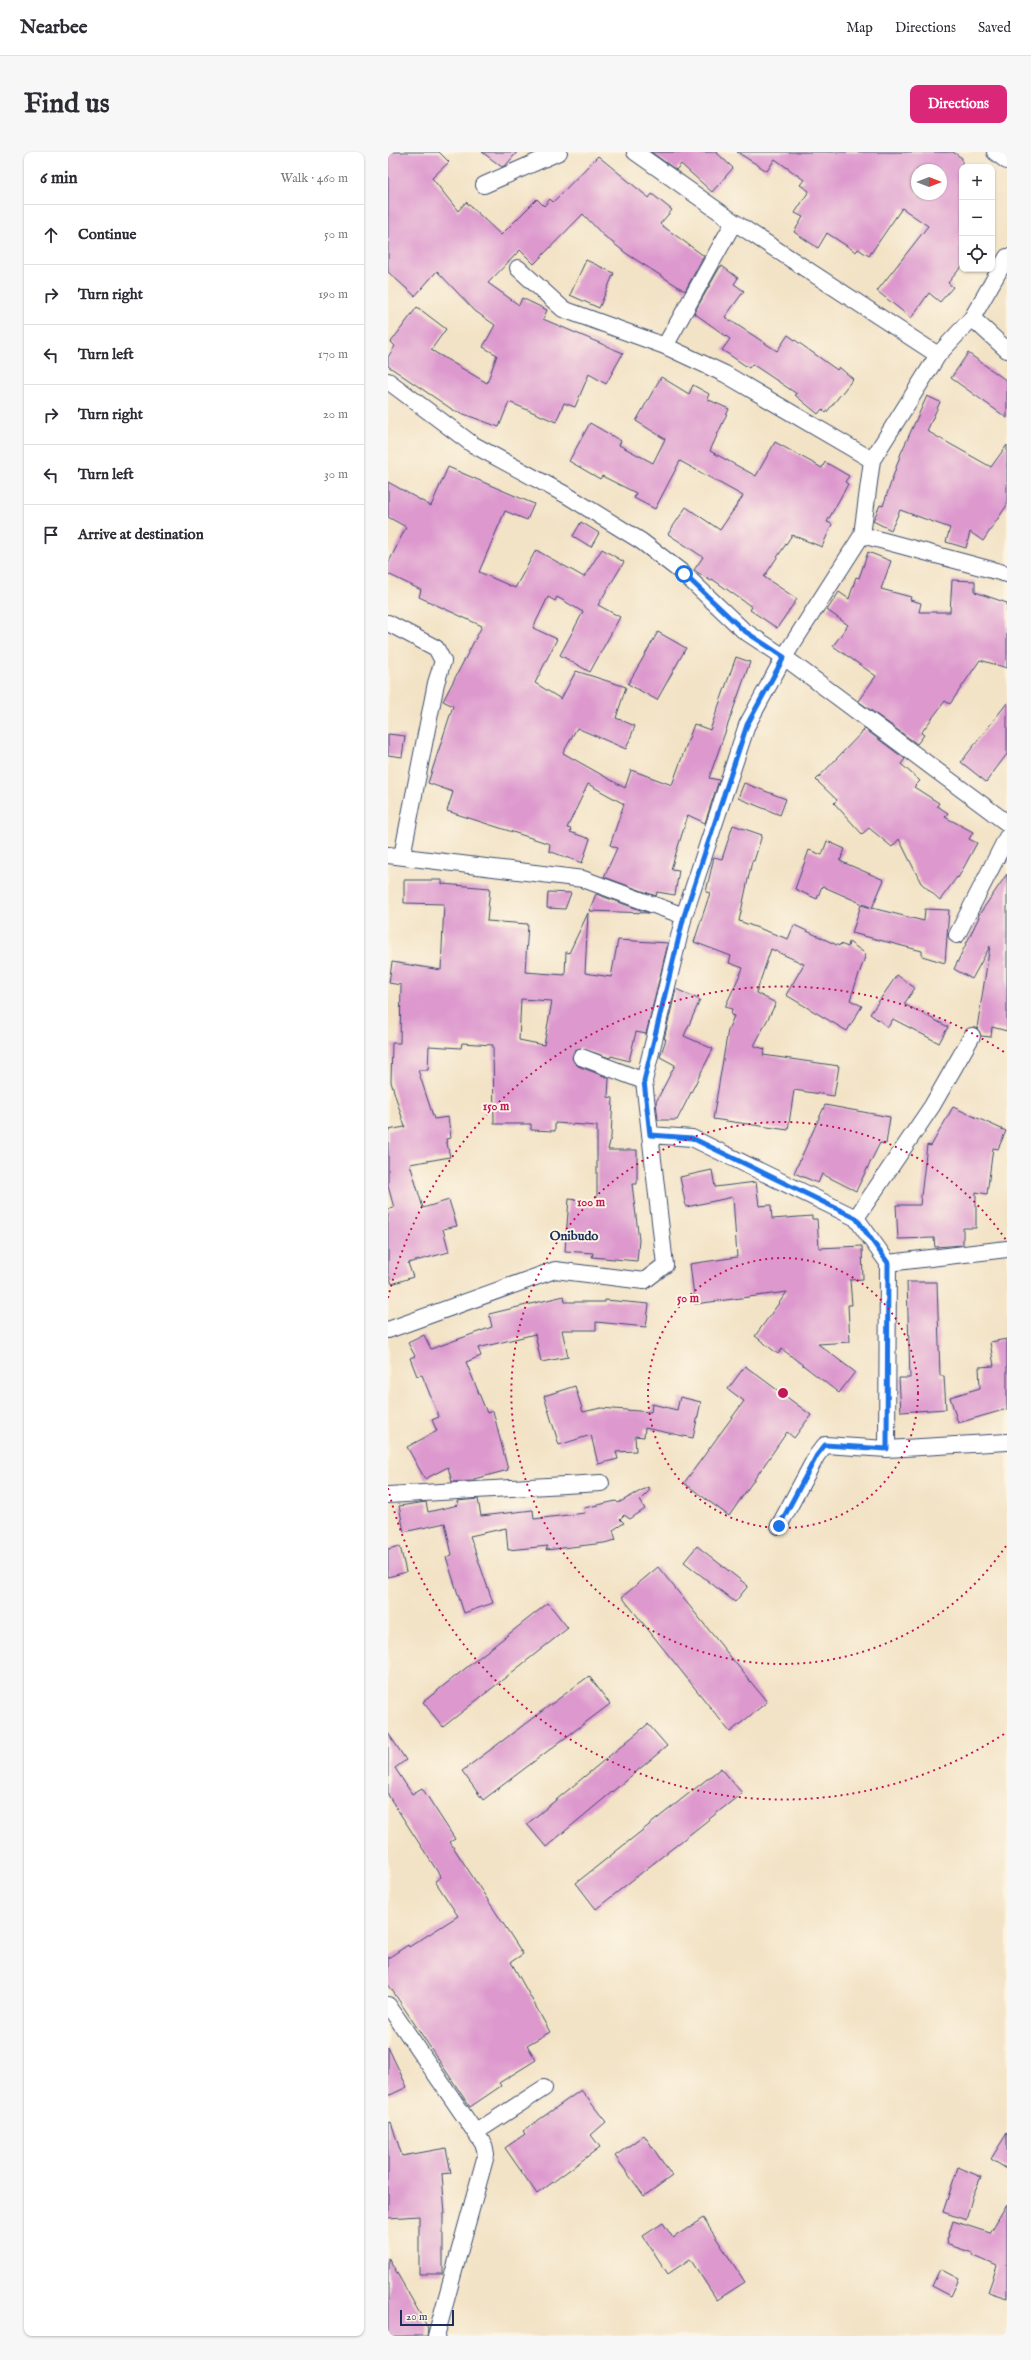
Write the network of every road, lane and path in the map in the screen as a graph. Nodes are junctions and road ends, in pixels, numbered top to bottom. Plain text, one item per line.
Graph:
1 (559, 152) edge
2 (635, 152) edge
3 (995, 152) edge
4 (1007, 161) edge
5 (484, 185) dead end
6 (734, 222) junction
7 (1007, 257) edge
8 (518, 268) dead end
9 (972, 318) junction
10 (665, 346) junction
11 (1007, 350) edge
12 (938, 355) junction
13 (388, 381) edge
14 (872, 460) junction
15 (862, 536) junction
16 (1007, 574) edge
17 (388, 623) edge
18 (784, 657) junction
19 (1007, 823) edge
20 (1007, 837) edge
21 (395, 856) edge
22 (684, 916) junction
23 (957, 935) dead end
24 (972, 1036) dead end
25 (581, 1057) dead end
26 (644, 1081) junction
27 (650, 1135) junction
28 (856, 1218) junction
29 (1007, 1249) edge
30 (888, 1263) junction
31 (388, 1330) edge
32 (1007, 1442) edge
33 (887, 1449) junction
34 (601, 1483) dead end
35 (388, 1495) edge
36 (779, 1526) dead end
37 (388, 2005) edge
38 (544, 2088) dead end
39 (476, 2132) junction
40 (436, 2336) edge

1 - 5 street
2 - 6 street
3 - 4 street
6 - 10 street
6 - 12 street
7 - 9 street
8 - 10 street
9 - 11 street
9 - 12 street
10 - 14 street
12 - 14 street
13 - 18 street
14 - 15 street
15 - 16 street
15 - 18 street
17 - 21 street
18 - 19 street
18 - 22 street
20 - 23 street
21 - 22 street
22 - 26 street
24 - 28 street
25 - 26 street
26 - 27 street
27 - 28 street
27 - 31 street
28 - 30 street
29 - 30 street
30 - 33 street
32 - 33 street
33 - 36 street
34 - 35 street
37 - 39 street
38 - 39 street
39 - 40 street

